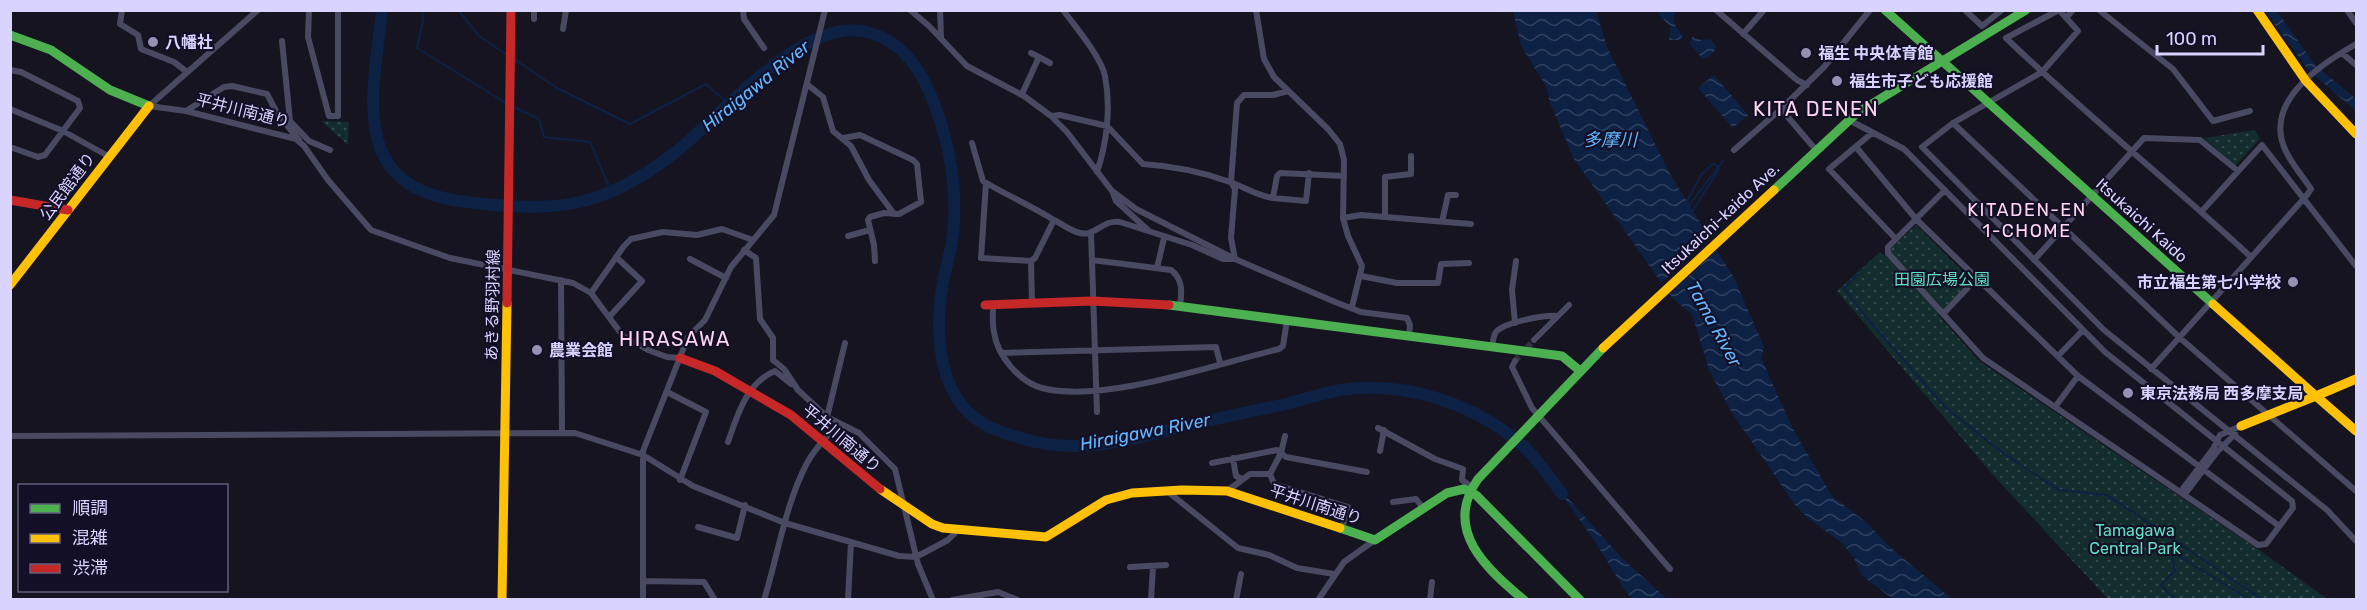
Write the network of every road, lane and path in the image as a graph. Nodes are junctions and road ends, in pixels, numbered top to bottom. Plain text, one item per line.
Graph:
1 (122, 10) edge
2 (258, 10) edge
3 (309, 10) edge
4 (338, 10) edge
5 (534, 10) edge
6 (566, 10) edge
7 (743, 10) edge
8 (825, 10) edge
9 (910, 10) edge
10 (940, 10) edge
11 (1063, 10) edge
12 (1256, 10) edge
13 (1716, 10) edge
14 (1764, 10) edge
15 (1870, 10) edge
16 (1886, 10) edge
17 (1965, 10) edge
18 (2002, 10) edge
19 (2026, 10) edge
20 (2073, 10) edge
21 (2099, 10) edge
22 (2257, 10) edge
23 (2347, 10) edge
24 (2059, 11) edge
25 (511, 14) edge
26 (2066, 18) junction
27 (534, 19) dead end
28 (2356, 23) edge
29 (563, 29) dead end
30 (1743, 34) junction
31 (10, 35) edge
32 (941, 38) junction
33 (282, 41) dead end
34 (2356, 44) edge
35 (764, 48) dead end
36 (2342, 52) junction
37 (1031, 53) dead end
38 (1039, 57) junction
39 (1942, 62) junction
40 (1050, 63) dead end
41 (2356, 65) edge
42 (10, 70) edge
43 (188, 72) junction
44 (2042, 72) junction
45 (2308, 79) junction
46 (808, 82) junction
47 (1807, 85) junction
48 (1288, 91) junction
49 (1022, 94) junction
50 (1988, 103) junction
51 (149, 106) junction
52 (10, 109) edge
53 (1781, 109) junction
54 (186, 111) junction
55 (2250, 111) dead end
56 (1051, 116) junction
57 (1848, 120) junction
58 (1953, 123) junction
59 (1107, 126) junction
60 (293, 128) junction
61 (63, 130) junction
62 (1872, 133) junction
63 (2356, 134) edge
64 (843, 138) junction
65 (301, 142) junction
66 (972, 144) dead end
67 (10, 147) edge
68 (1856, 147) junction
69 (330, 150) dead end
70 (1734, 150) dead end
71 (1816, 150) junction
72 (2132, 152) junction
73 (108, 156) junction
74 (1411, 156) dead end
75 (2238, 171) junction
76 (1097, 172) junction
77 (1309, 173) junction
78 (1344, 176) junction
79 (1231, 182) junction
80 (986, 183) junction
81 (1945, 190) junction
82 (1112, 191) junction
83 (1456, 195) dead end
84 (2092, 195) junction
85 (1273, 198) junction
86 (10, 200) edge
87 (2304, 200) junction
88 (68, 210) junction
89 (2202, 211) junction
90 (894, 214) junction
91 (1385, 217) junction
92 (1343, 218) junction
93 (1916, 219) junction
94 (1054, 220) junction
95 (1442, 222) junction
96 (1471, 224) dead end
97 (2064, 227) junction
98 (870, 230) junction
99 (1091, 232) junction
100 (1151, 234) junction
101 (848, 236) dead end
102 (1164, 238) junction
103 (1896, 239) junction
104 (753, 240) junction
105 (744, 250) junction
106 (616, 256) junction
107 (2252, 257) junction
108 (690, 259) dead end
109 (1235, 259) junction
110 (1092, 260) junction
111 (2034, 260) junction
112 (875, 261) dead end
113 (1031, 261) junction
114 (1516, 261) dead end
115 (1469, 263) dead end
116 (2356, 266) edge
117 (1157, 268) junction
118 (508, 270) junction
119 (1361, 276) junction
120 (726, 278) junction
121 (1977, 278) junction
122 (561, 280) junction
123 (10, 285) edge
124 (591, 293) junction
125 (1092, 301) junction
126 (2211, 301) junction
127 (1032, 303) junction
128 (989, 305) joint
129 (1569, 305) dead end
130 (1180, 306) junction
131 (1352, 307) junction
132 (1943, 314) junction
133 (610, 316) junction
134 (1557, 316) junction
135 (1287, 320) junction
136 (1515, 323) junction
137 (2083, 330) junction
138 (1409, 336) junction
139 (2180, 338) junction
140 (1534, 340) tunnel mouth
141 (845, 343) dead end
142 (1492, 347) junction
143 (1094, 350) junction
144 (1002, 353) junction
145 (2058, 356) junction
146 (680, 358) junction
147 (1220, 363) junction
148 (1514, 364) dead end
149 (2151, 369) junction
150 (1579, 370) junction
151 (2078, 376) junction
152 (2356, 380) edge
153 (798, 390) junction
154 (1095, 390) junction
155 (667, 392) junction
156 (750, 392) junction
157 (2316, 396) junction
158 (2055, 407) junction
159 (1097, 412) dead end
160 (2269, 414) junction
161 (1536, 416) junction
162 (827, 417) junction
163 (838, 423) junction
164 (2241, 426) junction
165 (2226, 430) junction
166 (2356, 431) edge
167 (562, 433) junction
168 (505, 434) junction
169 (10, 436) edge
170 (1285, 436) dead end
171 (2233, 436) junction
172 (2217, 441) junction
173 (728, 442) dead end
174 (823, 442) junction
175 (2223, 447) junction
176 (1380, 451) dead end
177 (1281, 453) junction
178 (643, 455) junction
179 (1233, 458) junction
180 (1212, 463) dead end
181 (2202, 468) junction
182 (1367, 472) dead end
183 (1270, 474) junction
184 (1242, 479) junction
185 (680, 480) junction
186 (1471, 489) junction
187 (2356, 490) edge
188 (1167, 491) junction
189 (1227, 491) junction
190 (2183, 493) junction
191 (1393, 502) dead end
192 (745, 505) junction
193 (904, 507) junction
194 (1424, 509) junction
195 (785, 523) junction
196 (2279, 526) junction
197 (698, 527) dead end
198 (1342, 528) junction
199 (957, 531) junction
200 (2354, 531) edge
201 (1375, 540) junction
202 (2356, 542) edge
203 (851, 543) junction
204 (916, 557) junction
205 (1166, 565) dead end
206 (1154, 566) junction
207 (1130, 567) dead end
208 (1670, 569) dead end
209 (1241, 574) dead end
210 (1334, 574) junction
211 (643, 581) junction
212 (1432, 582) dead end
213 (502, 600) edge
214 (643, 600) edge
215 (715, 600) edge
216 (764, 600) edge
217 (848, 600) edge
218 (933, 600) edge
219 (952, 600) edge
220 (1018, 600) edge
221 (1151, 600) edge
222 (1236, 600) edge
223 (1318, 600) edge
224 (1430, 600) edge
225 (1524, 600) edge
226 (1580, 600) edge

1 - 43 street
2 - 43 street
3 - 4 street
5 - 27 street
6 - 29 street
7 - 35 street
8 - 46 street
9 - 32 street
10 - 32 street
11 - 59 street
12 - 48 street
13 - 30 street
14 - 30 street
15 - 47 street
16 - 39 main road, Itsukaichi Kaido
17 - 18 street
19 - 39 main road, Itsukaichi-kaido Ave.
20 - 26 street
21 - 55 street
22 - 45 main road
23 - 28 street
24 - 26 street
24 - 44 street
25 - 118 main road, あきる野羽村線
26 - 44 street
30 - 47 street
31 - 51 main road, 平井川南通り
32 - 49 street
33 - 60 street
34 - 36 street
36 - 41 street
36 - 45 street
37 - 38 street
38 - 40 street
38 - 49 street
39 - 50 main road, Itsukaichi Kaido
39 - 57 main road, Itsukaichi-kaido Ave.
42 - 61 street
43 - 51 street
44 - 50 street
44 - 72 street
45 - 63 main road
45 - 87 street
46 - 64 street
46 - 104 street
47 - 53 street
48 - 78 street
48 - 79 street
49 - 56 street
50 - 58 street
50 - 84 main road, Itsukaichi Kaido
51 - 54 street, 平井川南通り
51 - 73 main road, 公民館通り
52 - 61 street
53 - 70 street
53 - 71 street
54 - 60 street
54 - 65 street, 平井川南通り
56 - 59 street
56 - 76 street
57 - 62 street
57 - 71 main road, Itsukaichi-kaido Ave.
58 - 97 street
58 - 111 street
59 - 76 street
59 - 79 street
60 - 65 street
60 - 69 street
61 - 67 street
61 - 73 street
62 - 68 street
62 - 81 street
64 - 90 street
64 - 90 street
65 - 118 street, 平井川南通り
66 - 80 street
68 - 93 street
68 - 103 street
71 - 150 main road, Itsukaichi-kaido Ave.
72 - 75 street
72 - 84 street
72 - 89 street
73 - 88 main road, 公民館通り
74 - 91 street
75 - 87 street
75 - 89 street
76 - 82 street
77 - 78 street
77 - 85 street
77 - 85 street
78 - 92 street
79 - 85 street
79 - 109 street
80 - 94 street
80 - 113 street
81 - 93 street
81 - 137 street
82 - 100 street
82 - 109 street
83 - 95 street
84 - 97 street
84 - 126 main road, Itsukaichi Kaido
86 - 88 main road
87 - 107 street
87 - 116 street
88 - 123 main road, 公民館通り
89 - 107 street
90 - 98 street
91 - 92 street
91 - 95 street
92 - 119 street
93 - 103 street
93 - 121 street
94 - 99 street
94 - 113 street
95 - 96 street
97 - 111 street
97 - 139 street
98 - 101 street
98 - 112 street
99 - 100 street
99 - 110 street
100 - 102 street
102 - 109 street
102 - 117 street
103 - 132 street
104 - 105 street
104 - 106 street
105 - 120 street
105 - 153 street
106 - 124 street
106 - 133 street
107 - 126 street
108 - 120 street
109 - 131 street
110 - 117 street
110 - 125 street
111 - 149 street
113 - 127 street
114 - 136 street
115 - 119 street
117 - 130 street
118 - 122 street, 平井川南通り
118 - 168 main road, あきる野羽村線
119 - 131 street
120 - 146 street
121 - 132 street
121 - 145 street
122 - 124 street, 平井川南通り
122 - 167 street
124 - 133 street, 平井川南通り
125 - 127 main road
125 - 130 main road
125 - 143 street
126 - 139 street
126 - 157 main road, Itsukaichi Kaido
127 - 128 main road
128 - 144 street
129 - 134 street
130 - 135 main road
131 - 138 street
132 - 158 street
133 - 146 street, 平井川南通り
134 - 136 street
134 - 140 street
135 - 138 main road
135 - 147 street
136 - 142 street
137 - 145 street
137 - 172 street
138 - 142 main road
139 - 149 street
139 - 160 street
141 - 162 street
142 - 150 main road
143 - 144 street
143 - 147 street
143 - 154 street
144 - 154 street
145 - 151 street
146 - 155 street
146 - 156 main road, 平井川南通り
147 - 154 street
148 - 161 street
149 - 165 street
150 - 161 main road, Itsukaichi-kaido Ave.
151 - 158 street
151 - 181 street
152 - 157 main road
153 - 156 street
153 - 162 street
154 - 159 street
155 - 178 street
155 - 185 street
156 - 173 street
156 - 174 main road, 平井川南通り
157 - 160 main road
157 - 166 main road, Itsukaichi Kaido
158 - 190 street
160 - 164 main road
160 - 187 street
161 - 186 main road, Itsukaichi-kaido Ave.
161 - 208 street
162 - 163 street
163 - 174 street
163 - 193 street
164 - 165 street
164 - 171 street
165 - 171 street
165 - 172 street
167 - 168 street
167 - 178 street
168 - 169 street
168 - 213 main road, あきる野羽村線
170 - 177 street
171 - 175 street
171 - 200 street
172 - 175 street
172 - 181 street
174 - 193 main road, 平井川南通り
174 - 195 street
175 - 181 street
175 - 196 street
176 - 186 street
177 - 179 street
177 - 182 street
177 - 183 street
178 - 185 street
178 - 211 street
179 - 180 street
179 - 184 street
181 - 190 street
181 - 196 street
183 - 184 street
183 - 198 street
184 - 189 street
185 - 192 street
186 - 194 main road, 平井川南通り
186 - 225 main road
186 - 226 main road
188 - 189 main road, 平井川南通り
188 - 199 main road, 平井川南通り
188 - 210 street
189 - 198 main road, 平井川南通り
190 - 196 street
191 - 194 street
192 - 195 street
192 - 197 street
193 - 199 main road, 平井川南通り
193 - 204 street
194 - 201 main road, 平井川南通り
195 - 203 street
195 - 216 street
198 - 201 main road, 平井川南通り
199 - 204 street
200 - 202 street
201 - 210 street
203 - 204 street
203 - 217 street
204 - 218 street
205 - 206 street
206 - 207 street
206 - 221 street
209 - 222 street
210 - 223 street
211 - 214 street
211 - 215 street
212 - 224 street
219 - 220 street

